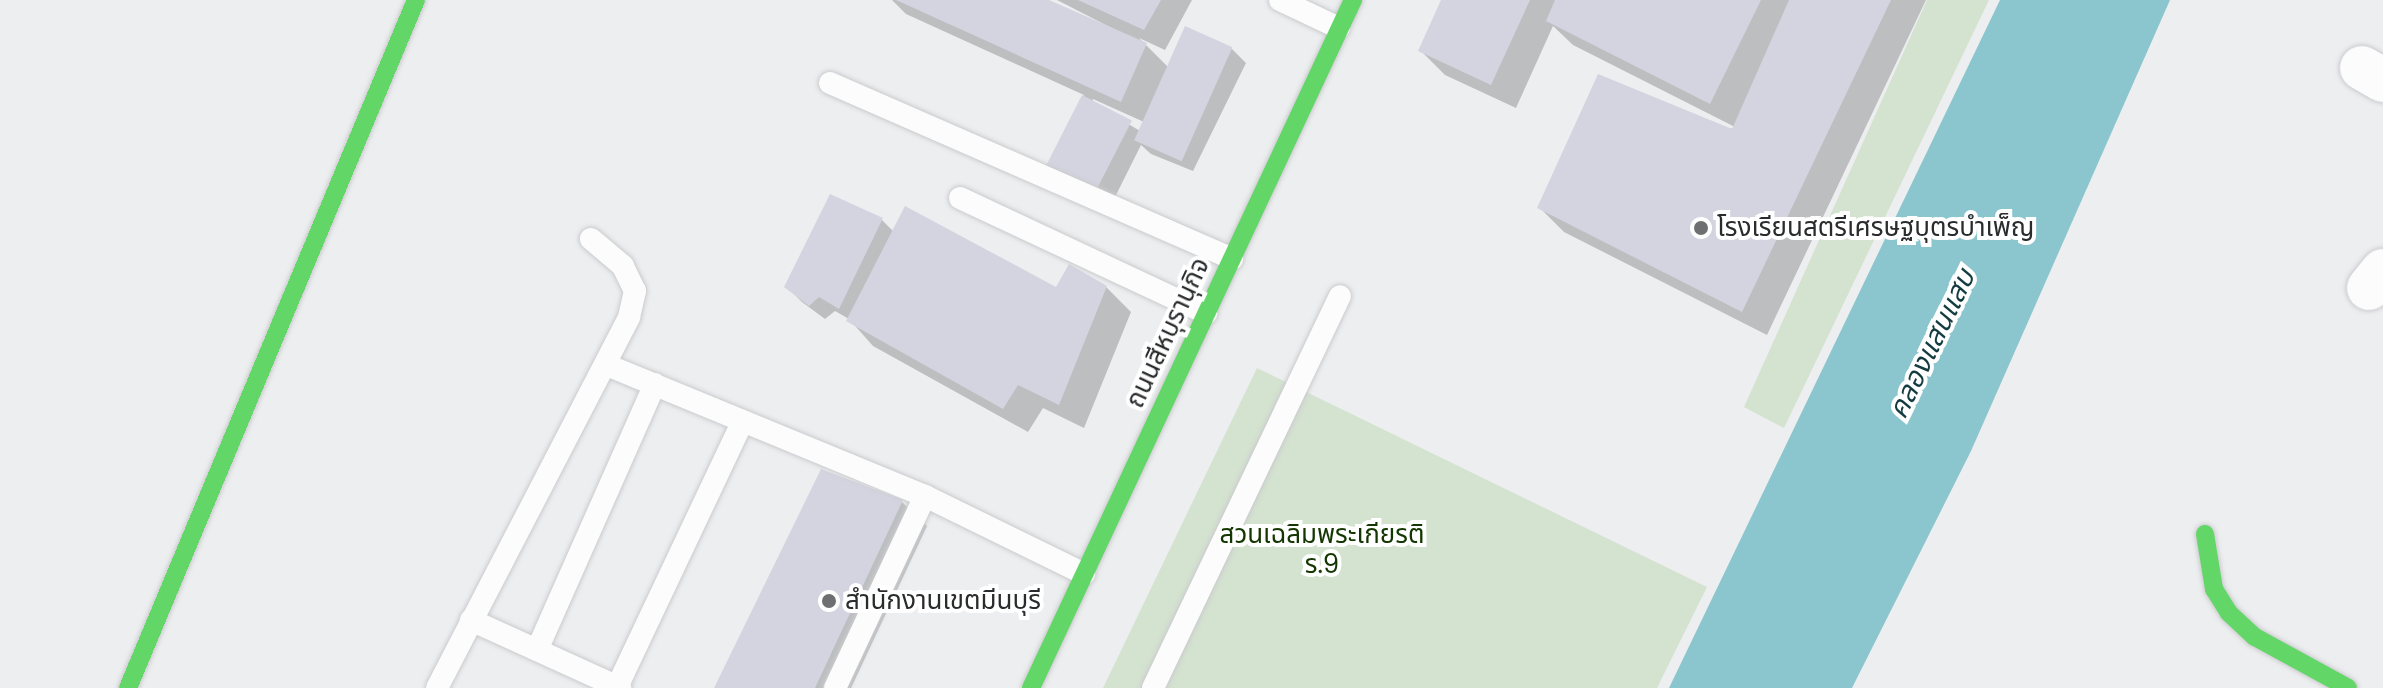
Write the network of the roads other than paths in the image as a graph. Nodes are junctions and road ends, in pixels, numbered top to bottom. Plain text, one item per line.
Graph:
1 (416, 0) edge
2 (1280, 0) edge
3 (1353, 0) edge
4 (1339, 28) junction
5 (830, 83) dead end
6 (960, 198) dead end
7 (591, 239) dead end
8 (1232, 259) junction
9 (1340, 296) dead end
10 (1206, 313) junction
11 (607, 365) junction
12 (655, 384) junction
13 (743, 421) junction
14 (925, 496) junction
15 (2205, 534) dead end
16 (1084, 574) junction
17 (471, 620) junction
18 (537, 650) junction
19 (618, 687) edge
20 (128, 688) edge
21 (437, 688) edge
22 (835, 688) edge
23 (1031, 688) edge
24 (1153, 688) edge
25 (2348, 688) edge

1 - 20 street
2 - 4 lane
3 - 4 street, ถนนสีหบุรานุกิจ
4 - 8 street, ถนนสีหบุรานุกิจ
5 - 8 lane
6 - 10 lane
7 - 11 lane
8 - 10 street, ถนนสีหบุรานุกิจ
9 - 24 lane
10 - 16 street, ถนนสีหบุรานุกิจ
11 - 12 lane
11 - 17 lane
12 - 13 lane
12 - 18 lane
13 - 14 lane
13 - 19 lane
14 - 16 lane
14 - 22 lane
15 - 25 street
16 - 23 street, ถนนสีหบุรานุกิจ
17 - 18 lane
17 - 21 lane
18 - 19 lane

